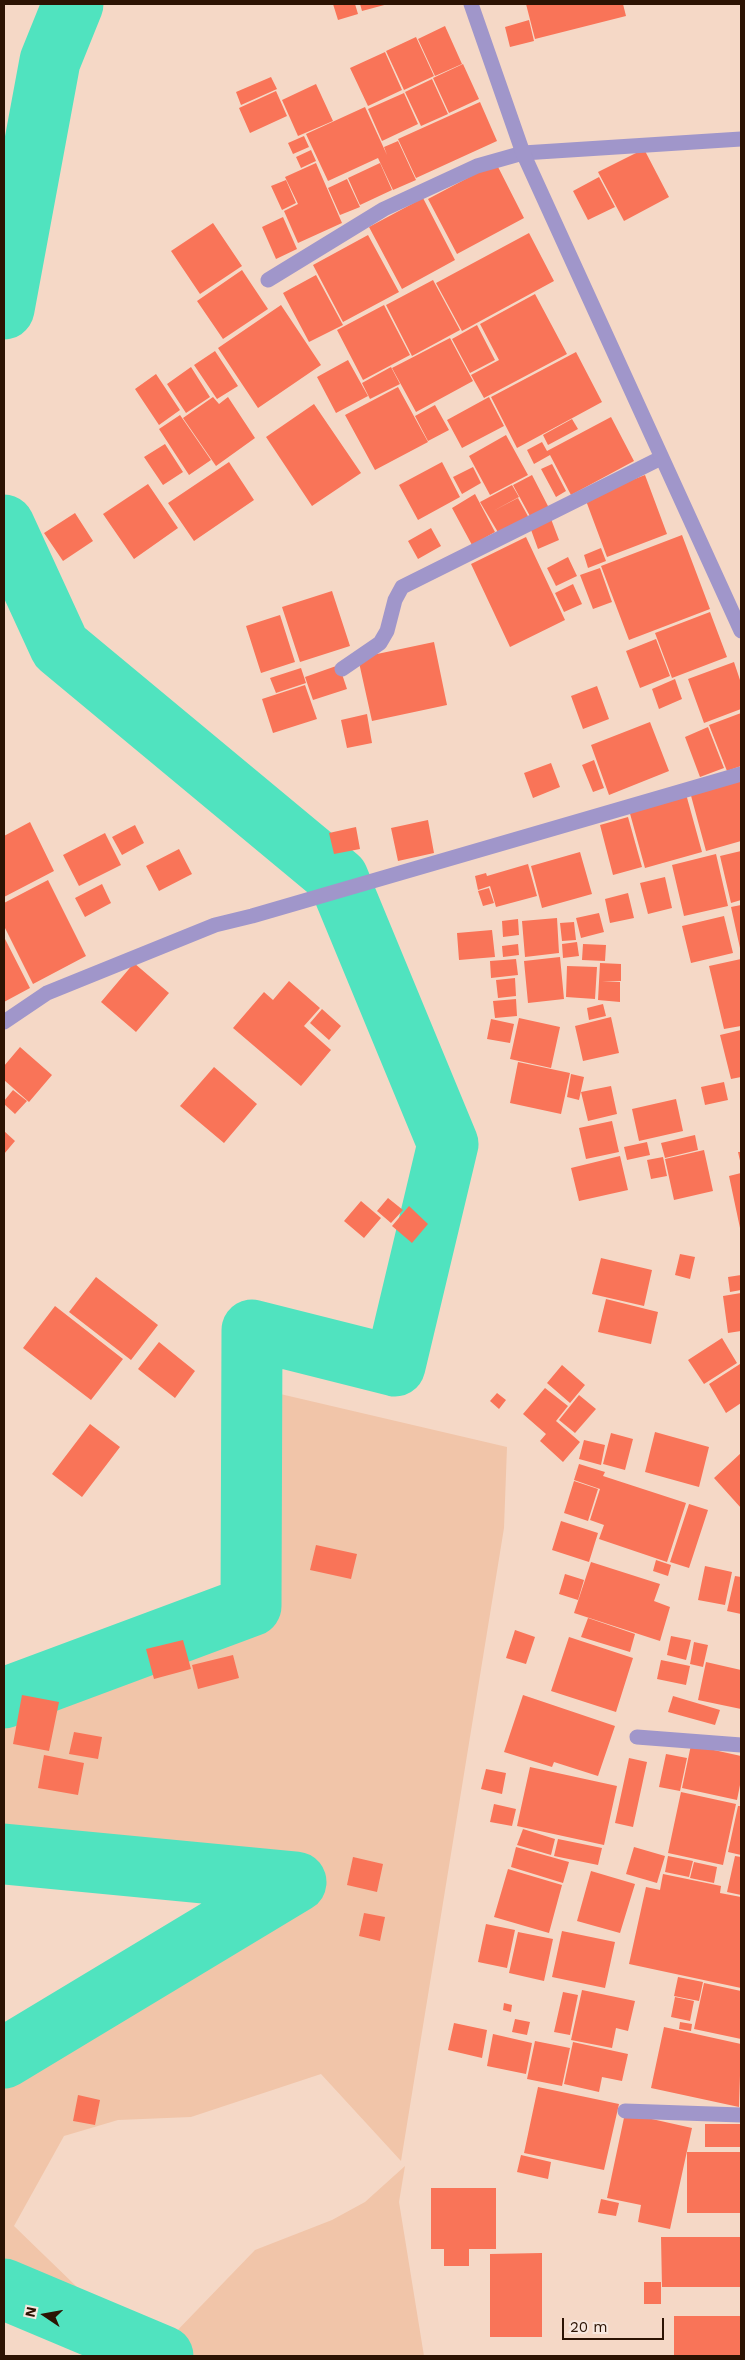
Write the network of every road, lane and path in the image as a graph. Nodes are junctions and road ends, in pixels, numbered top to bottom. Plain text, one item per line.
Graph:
1 (471, 4) edge
2 (741, 139) edge
3 (523, 153) junction
4 (268, 280) dead end
5 (661, 458) junction
6 (741, 631) edge
7 (342, 669) dead end
8 (741, 774) edge
9 (4, 1022) edge
10 (637, 1737) dead end
11 (741, 1745) edge
12 (625, 2111) dead end
13 (741, 2115) edge

1 - 3 street
2 - 3 street
3 - 4 street
3 - 5 street
5 - 6 street
5 - 7 street
8 - 9 street
10 - 11 street
12 - 13 street

